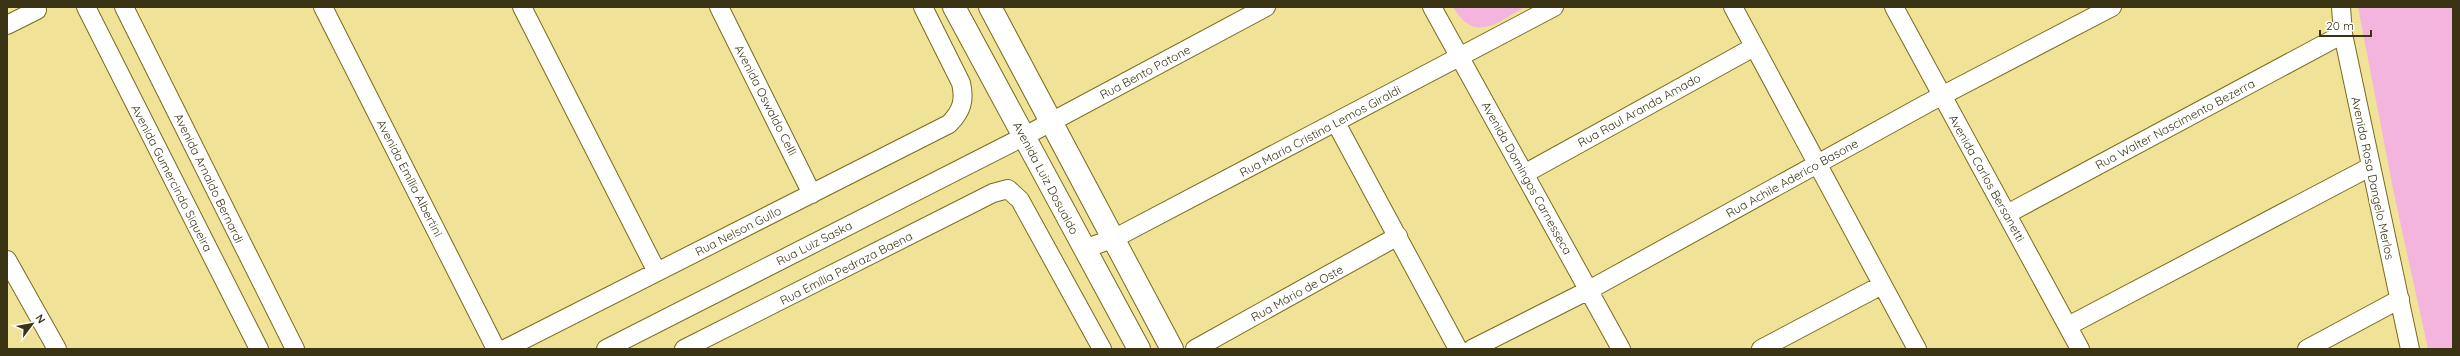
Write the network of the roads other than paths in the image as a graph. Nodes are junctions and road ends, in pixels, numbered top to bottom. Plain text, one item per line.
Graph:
1 (86, 7) edge
2 (124, 7) edge
3 (324, 7) edge
4 (522, 7) edge
5 (719, 7) edge
6 (923, 7) edge
7 (954, 7) edge
8 (990, 7) edge
9 (1266, 7) edge
10 (1432, 7) edge
11 (1554, 7) edge
12 (1732, 7) edge
13 (1894, 7) edge
14 (2112, 7) edge
15 (2341, 7) edge
16 (37, 10) dead end
17 (7, 25) edge
18 (2343, 34) junction
19 (1754, 47) junction
20 (1460, 57) junction
21 (1942, 96) junction
22 (1052, 122) junction
23 (1336, 124) junction
24 (1023, 137) junction
25 (1816, 164) junction
26 (2370, 167) junction
27 (1524, 174) junction
28 (812, 194) junction
29 (2008, 214) junction
30 (1398, 236) junction
31 (1115, 238) junction
32 (1084, 249) junction
33 (7, 260) edge
34 (656, 272) junction
35 (1882, 285) junction
36 (1589, 290) junction
37 (2400, 299) junction
38 (2068, 326) junction
39 (1097, 347) edge
40 (57, 349) edge
41 (259, 349) edge
42 (294, 349) edge
43 (496, 349) edge
44 (505, 349) edge
45 (606, 349) edge
46 (684, 349) edge
47 (1139, 349) edge
48 (1172, 349) edge
49 (1196, 349) edge
50 (1458, 349) edge
51 (1472, 349) edge
52 (1621, 349) edge
53 (1761, 349) edge
54 (1917, 349) edge
55 (2080, 349) edge
56 (2307, 349) edge
57 (2410, 349) edge

1 - 41 street, Avenida Gumercindo Siqueira
2 - 42 street, Avenida Arnaldo Bernardi
3 - 43 street, Avenida Emília Albertini
4 - 34 street
5 - 28 street, Avenida Oswaldo Celli
6 - 28 street, Rua Nelson Gullo
7 - 24 street, Avenida Luiz Dosualdo
8 - 22 street
9 - 22 street, Rua Bento Patone
10 - 20 street, Avenida Domingos Carnesseca
11 - 20 street, Rua Maria Cristina Lemos Giraldi
12 - 19 street
13 - 21 street, Avenida Carlos Bersanetti
14 - 21 street, Rua Achile Aderico Basone
15 - 18 street, Avenida Rosa Dangelo Merlos
16 - 17 street
18 - 26 street, Avenida Rosa Dangelo Merlos
18 - 29 street, Rua Walter Nascimento Bezerra
19 - 25 street
19 - 27 street, Rua Raul Aranda Amado
20 - 23 street, Rua Maria Cristina Lemos Giraldi
20 - 27 street, Avenida Domingos Carnesseca
21 - 25 street, Rua Achile Aderico Basone
21 - 29 street, Avenida Carlos Bersanetti
22 - 24 street, Rua Bento Patone
22 - 31 street
23 - 30 street
23 - 31 street, Rua Maria Cristina Lemos Giraldi
24 - 32 street, Avenida Luiz Dosualdo
24 - 45 street, Rua Luiz Saska
25 - 35 street
25 - 36 street, Rua Achile Aderico Basone
26 - 37 street, Avenida Rosa Dangelo Merlos
26 - 38 street
27 - 36 street, Avenida Domingos Carnesseca
28 - 34 street, Rua Nelson Gullo
29 - 38 street, Avenida Carlos Bersanetti
30 - 49 street, Rua Mário de Oste
30 - 50 street
31 - 32 street, Rua Maria Cristina Lemos Giraldi
31 - 48 street
32 - 47 street, Avenida Luiz Dosualdo
33 - 40 street
34 - 44 street, Rua Nelson Gullo
35 - 53 street
35 - 54 street
36 - 51 street, Rua Achile Aderico Basone
36 - 52 street, Avenida Domingos Carnesseca
37 - 56 street
37 - 57 street, Avenida Rosa Dangelo Merlos
38 - 55 street, Avenida Carlos Bersanetti
39 - 46 street, Rua Emília Pedraza Baena

